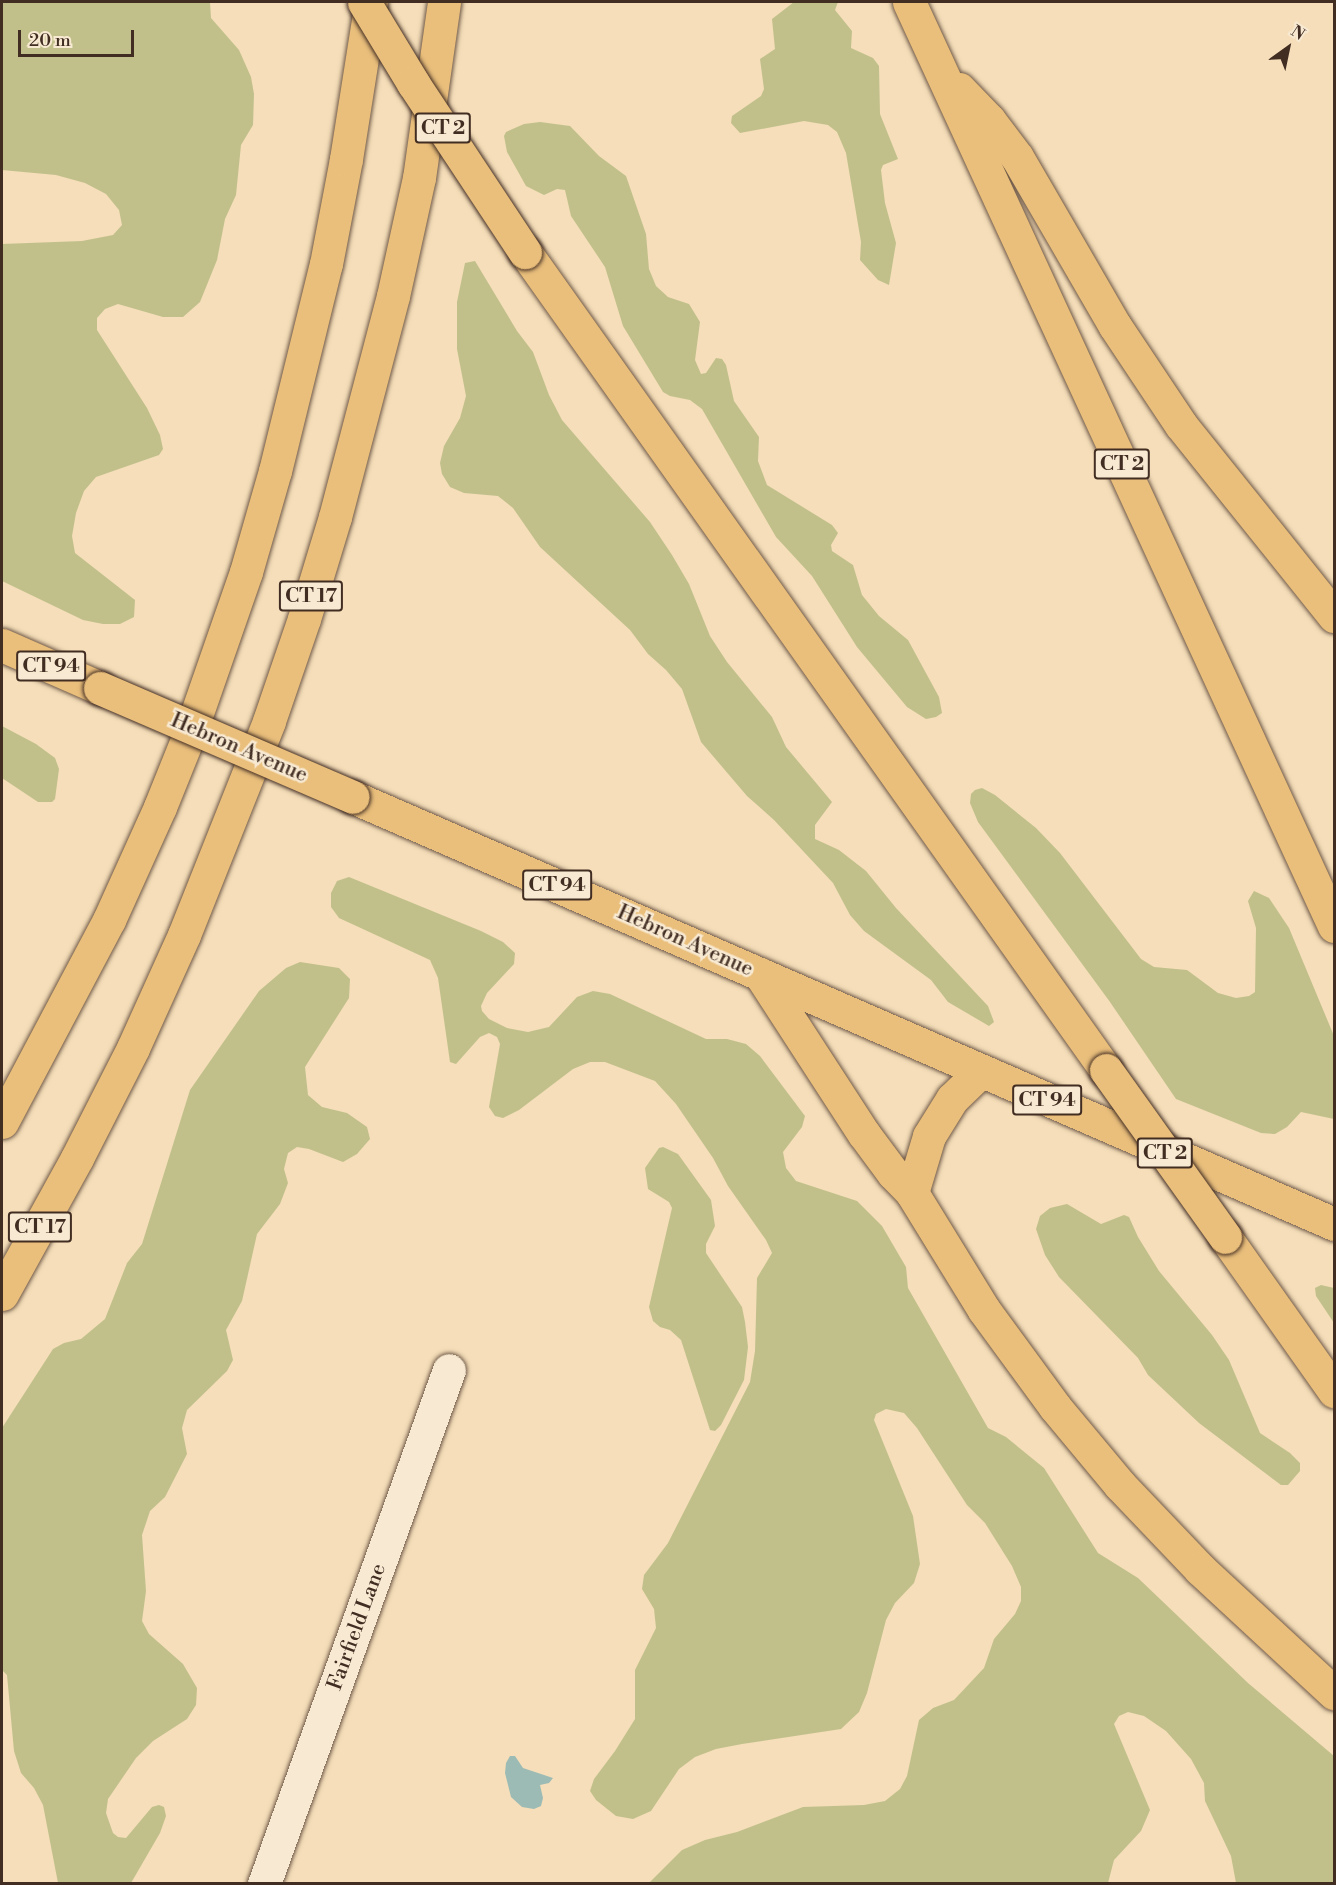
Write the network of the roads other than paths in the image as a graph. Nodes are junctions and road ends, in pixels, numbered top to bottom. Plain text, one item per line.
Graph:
1 (364, 2) edge
2 (371, 2) edge
3 (444, 2) edge
4 (909, 2) edge
5 (941, 72) junction
6 (1335, 616) edge
7 (2, 645) edge
8 (1335, 926) edge
9 (760, 974) junction
10 (981, 1071) junction
11 (2, 1122) edge
12 (912, 1193) junction
13 (1335, 1224) edge
14 (2, 1294) edge
15 (449, 1370) dead end
16 (1335, 1391) edge
17 (1335, 1693) edge
18 (264, 1884) edge

1 - 16 main road, CT 2, bridge
2 - 11 main road
3 - 14 main road, CT 17
4 - 5 main road, CT 2
5 - 6 main road
5 - 8 main road, CT 2
7 - 9 main road, Hebron Avenue / CT 94, bridge
9 - 10 main road, Hebron Avenue / CT 94
9 - 12 main road
10 - 12 main road
10 - 13 main road, Hebron Avenue / CT 94
12 - 17 main road
15 - 18 street, Fairfield Lane

